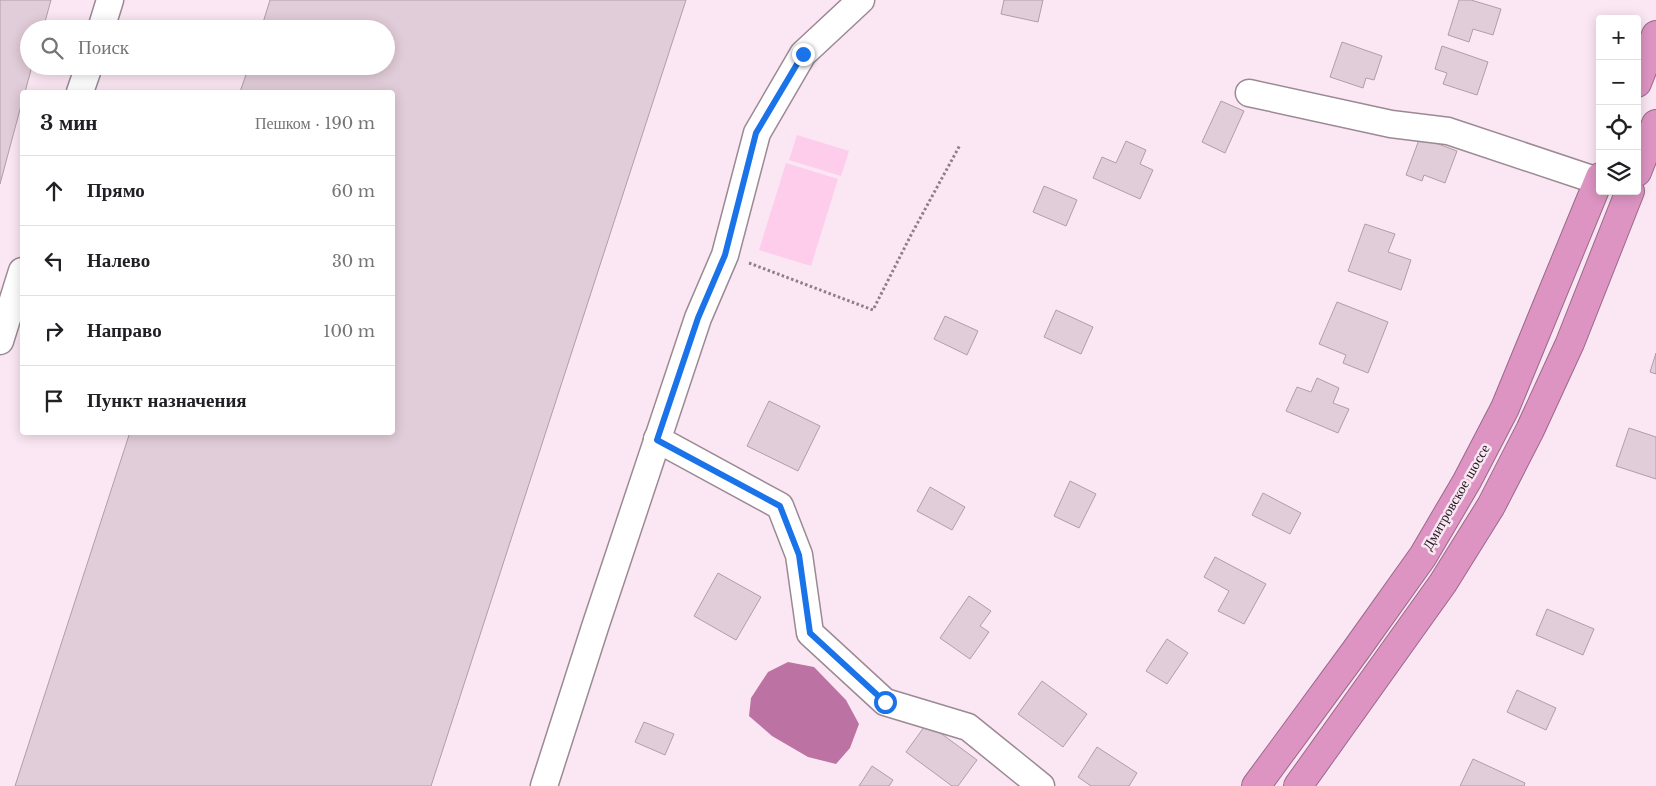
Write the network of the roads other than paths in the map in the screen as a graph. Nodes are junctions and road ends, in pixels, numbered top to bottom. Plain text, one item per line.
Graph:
1 (110, 0) edge
2 (861, 0) edge
3 (104, 20) edge
4 (1656, 35) edge
5 (1641, 73) edge
6 (86, 75) edge
7 (81, 90) edge
8 (1249, 92) dead end
9 (1656, 124) edge
10 (1641, 162) edge
11 (1596, 178) edge
12 (1596, 186) edge
13 (1628, 195) edge
14 (20, 277) edge
15 (0, 341) edge
16 (657, 440) junction
17 (544, 786) edge
18 (1041, 786) edge
19 (1256, 786) edge
20 (1298, 786) edge

1 - 3 lane
2 - 16 lane
4 - 5 highway
6 - 7 lane
8 - 11 lane
9 - 10 highway
12 - 19 highway, Дмитровское шоссе
13 - 20 highway
14 - 15 lane
16 - 17 lane
16 - 18 lane

